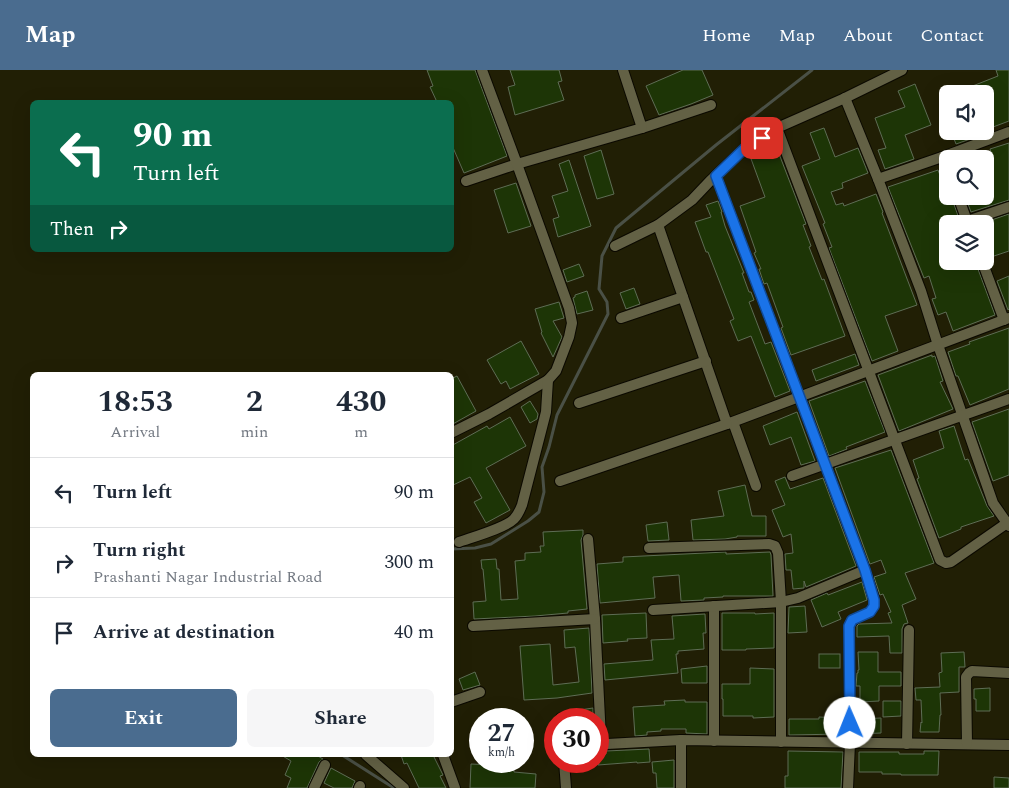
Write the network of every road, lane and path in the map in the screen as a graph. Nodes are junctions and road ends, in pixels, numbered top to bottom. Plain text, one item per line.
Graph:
1 (482, 70) edge
2 (623, 70) edge
3 (902, 70) edge
4 (844, 98) junction
5 (711, 106) dead end
6 (642, 128) junction
7 (777, 128) junction
8 (1009, 132) edge
9 (961, 150) edge
10 (939, 158) edge
11 (517, 164) junction
12 (716, 176) junction
13 (878, 179) junction
14 (466, 181) dead end
15 (1009, 207) edge
16 (987, 215) edge
17 (658, 225) junction
18 (615, 246) dead end
19 (986, 270) edge
20 (683, 297) junction
21 (621, 318) dead end
22 (1006, 319) edge
23 (938, 346) junction
24 (706, 361) junction
25 (868, 371) junction
26 (548, 380) junction
27 (799, 397) junction
28 (1009, 399) edge
29 (579, 402) dead end
30 (962, 417) junction
31 (730, 423) junction
32 (454, 432) edge
33 (894, 440) junction
34 (825, 464) junction
35 (792, 476) dead end
36 (560, 481) dead end
37 (756, 486) dead end
38 (1008, 525) edge
39 (588, 539) dead end
40 (459, 542) dead end
41 (649, 548) dead end
42 (865, 570) junction
43 (781, 602) junction
44 (714, 606) junction
45 (653, 610) dead end
46 (595, 619) junction
47 (473, 626) dead end
48 (909, 630) dead end
49 (1009, 673) edge
50 (480, 692) dead end
51 (454, 701) edge
52 (682, 740) junction
53 (714, 741) junction
54 (781, 742) junction
55 (850, 743) junction
56 (907, 744) junction
57 (967, 744) junction
58 (1009, 745) edge
59 (368, 757) edge
60 (444, 757) edge
61 (325, 765) dead end
62 (565, 773) edge
63 (314, 788) edge
64 (404, 788) edge
65 (455, 788) edge
66 (566, 788) edge
67 (681, 788) edge
68 (848, 788) edge

1 - 11 street
2 - 6 street
3 - 4 street
4 - 7 street
4 - 13 street
5 - 6 street
6 - 11 street
7 - 12 street
7 - 25 street
8 - 9 street
10 - 13 street
11 - 14 street
11 - 26 street
12 - 17 street
12 - 27 street
13 - 23 street
15 - 16 street
17 - 18 street
17 - 20 street
19 - 22 street
20 - 21 street
20 - 24 street
22 - 23 street
23 - 25 street
23 - 30 street
24 - 29 street
24 - 31 street
25 - 27 street
25 - 33 street
26 - 32 street
26 - 40 street
27 - 31 street
27 - 34 street
28 - 30 street
30 - 33 street
30 - 38 street
31 - 36 street
31 - 37 street
33 - 34 street
33 - 38 street
34 - 35 street
34 - 42 street
39 - 46 street
41 - 43 street
42 - 43 street
42 - 55 street
43 - 44 street
43 - 54 street
44 - 45 street
44 - 53 street
46 - 47 street
46 - 52 street
48 - 56 street
49 - 57 street
50 - 51 street
52 - 53 street
52 - 67 street
53 - 54 street
54 - 55 street
55 - 56 street
55 - 68 street
56 - 57 street
57 - 58 street
59 - 64 street
60 - 65 street
61 - 63 street
62 - 66 street

